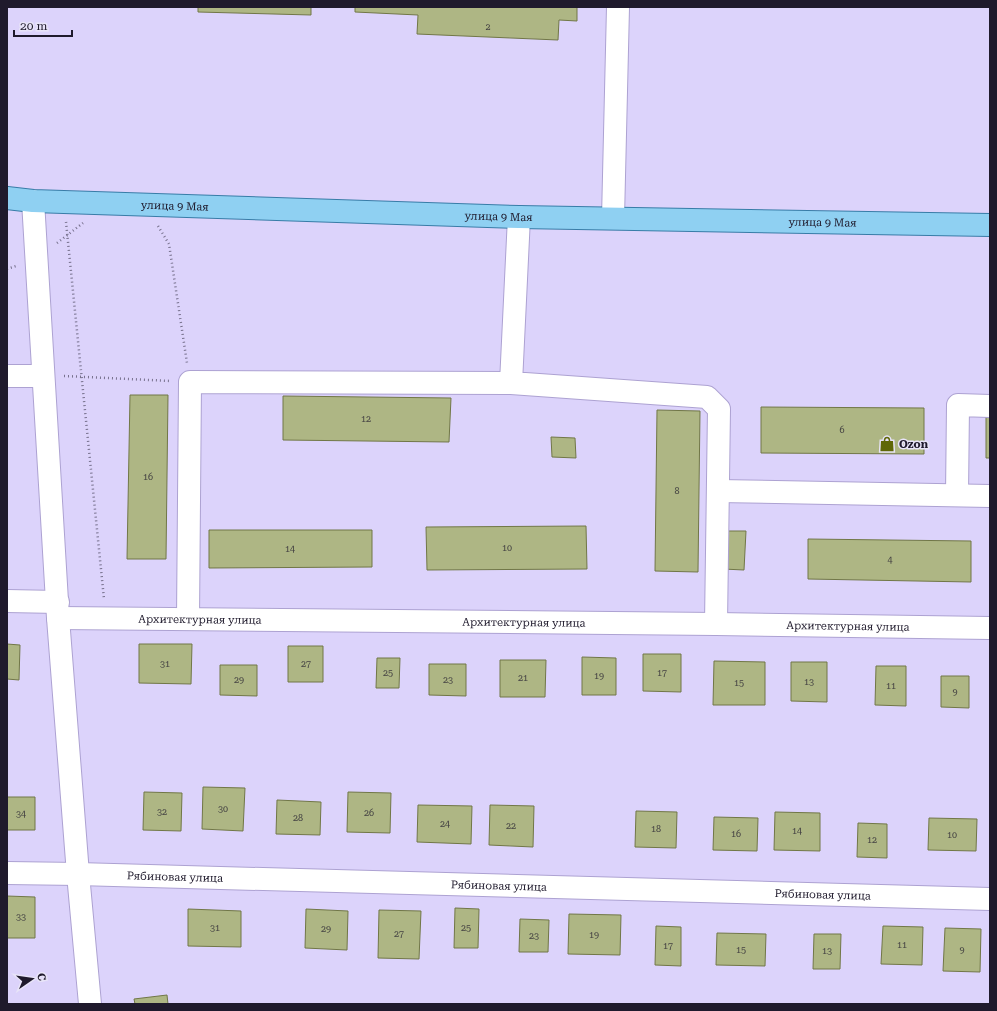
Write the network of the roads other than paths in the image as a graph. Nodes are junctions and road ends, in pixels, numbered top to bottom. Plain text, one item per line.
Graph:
1 (618, 7) edge
2 (7, 198) edge
3 (33, 201) junction
4 (519, 217) junction
5 (613, 218) junction
6 (990, 225) edge
7 (7, 376) edge
8 (44, 376) junction
9 (511, 383) junction
10 (990, 406) edge
11 (718, 491) junction
12 (957, 495) junction
13 (990, 496) edge
14 (7, 601) edge
15 (58, 610) junction
16 (188, 619) junction
17 (716, 624) junction
18 (990, 628) edge
19 (7, 873) edge
20 (78, 874) junction
21 (990, 899) edge
22 (90, 1004) edge

1 - 5 street
2 - 3 main road, улица 9 Мая
3 - 4 main road, улица 9 Мая
3 - 8 street
4 - 5 main road, улица 9 Мая
4 - 9 street
5 - 6 main road, улица 9 Мая
7 - 8 street
8 - 15 street
9 - 11 street
9 - 16 street
10 - 12 street
11 - 12 street
11 - 17 street
12 - 13 street
14 - 15 street, Архитектурная улица
15 - 16 street, Архитектурная улица
15 - 20 street
16 - 17 street, Архитектурная улица
17 - 18 street, Архитектурная улица
19 - 20 street, Рябиновая улица
20 - 21 street, Рябиновая улица
20 - 22 street

